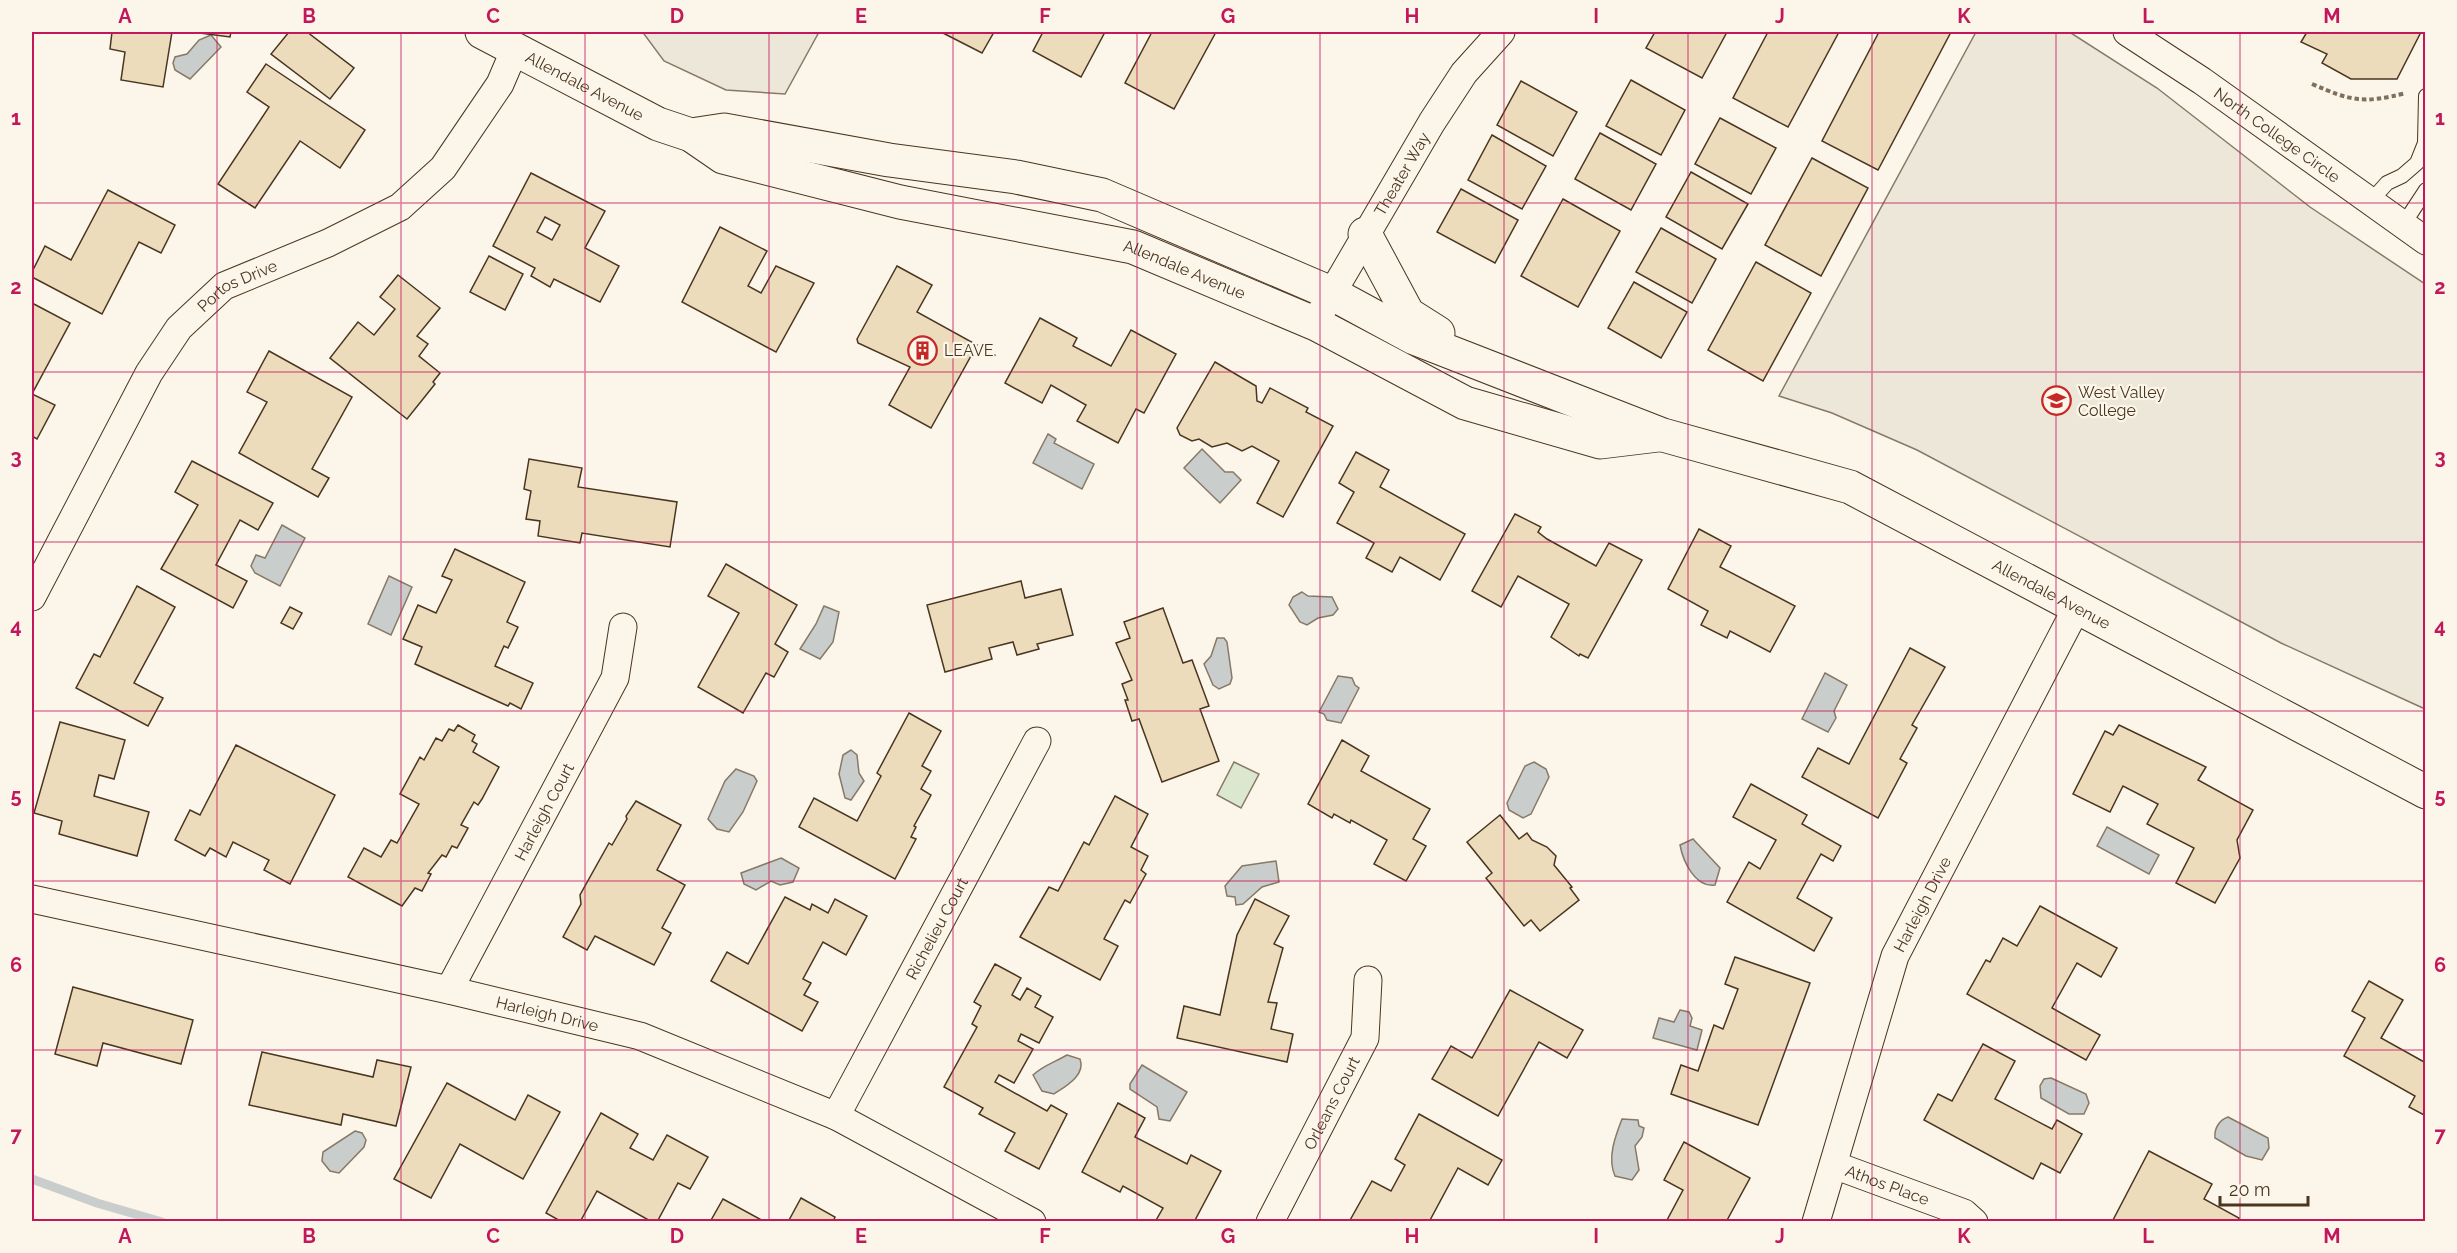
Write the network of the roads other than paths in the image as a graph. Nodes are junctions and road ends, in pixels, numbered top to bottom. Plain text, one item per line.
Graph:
1 (482, 32) edge
2 (1501, 32) edge
3 (2127, 32) edge
4 (515, 49) junction
5 (2421, 94) edge
6 (690, 135) junction
7 (2426, 190) edge
8 (2370, 202) junction
9 (2403, 225) junction
10 (1365, 234) junction
11 (2426, 241) edge
12 (1330, 293) junction
13 (1316, 324) junction
14 (1496, 368) junction
15 (1663, 435) junction
16 (32, 597) edge
17 (2077, 607) junction
18 (623, 627) dead end
19 (1037, 741) dead end
20 (2426, 792) edge
21 (32, 899) edge
22 (1368, 980) dead end
23 (449, 990) junction
24 (836, 1116) junction
25 (1834, 1165) junction
26 (1032, 1221) edge
27 (1270, 1221) edge
28 (1816, 1221) edge
29 (1974, 1221) edge

1 - 4 street, Allendale Avenue
2 - 10 street, Theater Way
3 - 8 street, North College Circle
4 - 6 street, Allendale Avenue
4 - 16 street, Portos Drive
5 - 8 lane
6 - 12 street, Allendale Avenue
6 - 13 street, Allendale Avenue
7 - 9 lane
8 - 9 street, North College Circle
9 - 11 street, North College Circle
10 - 12 street, Theater Way
10 - 14 street
12 - 13 street, Theater Way
12 - 14 street, Allendale Avenue
13 - 15 street, Allendale Avenue
14 - 15 street, Allendale Avenue
15 - 17 street, Allendale Avenue
17 - 20 street, Allendale Avenue
17 - 25 street, Harleigh Drive
18 - 23 street, Harleigh Court
19 - 24 street, Richelieu Court
21 - 23 street, Harleigh Drive
22 - 27 street, Orleans Court
23 - 24 street, Harleigh Drive
24 - 26 street, Harleigh Drive
25 - 28 street, Harleigh Drive
25 - 29 street, Athos Place

